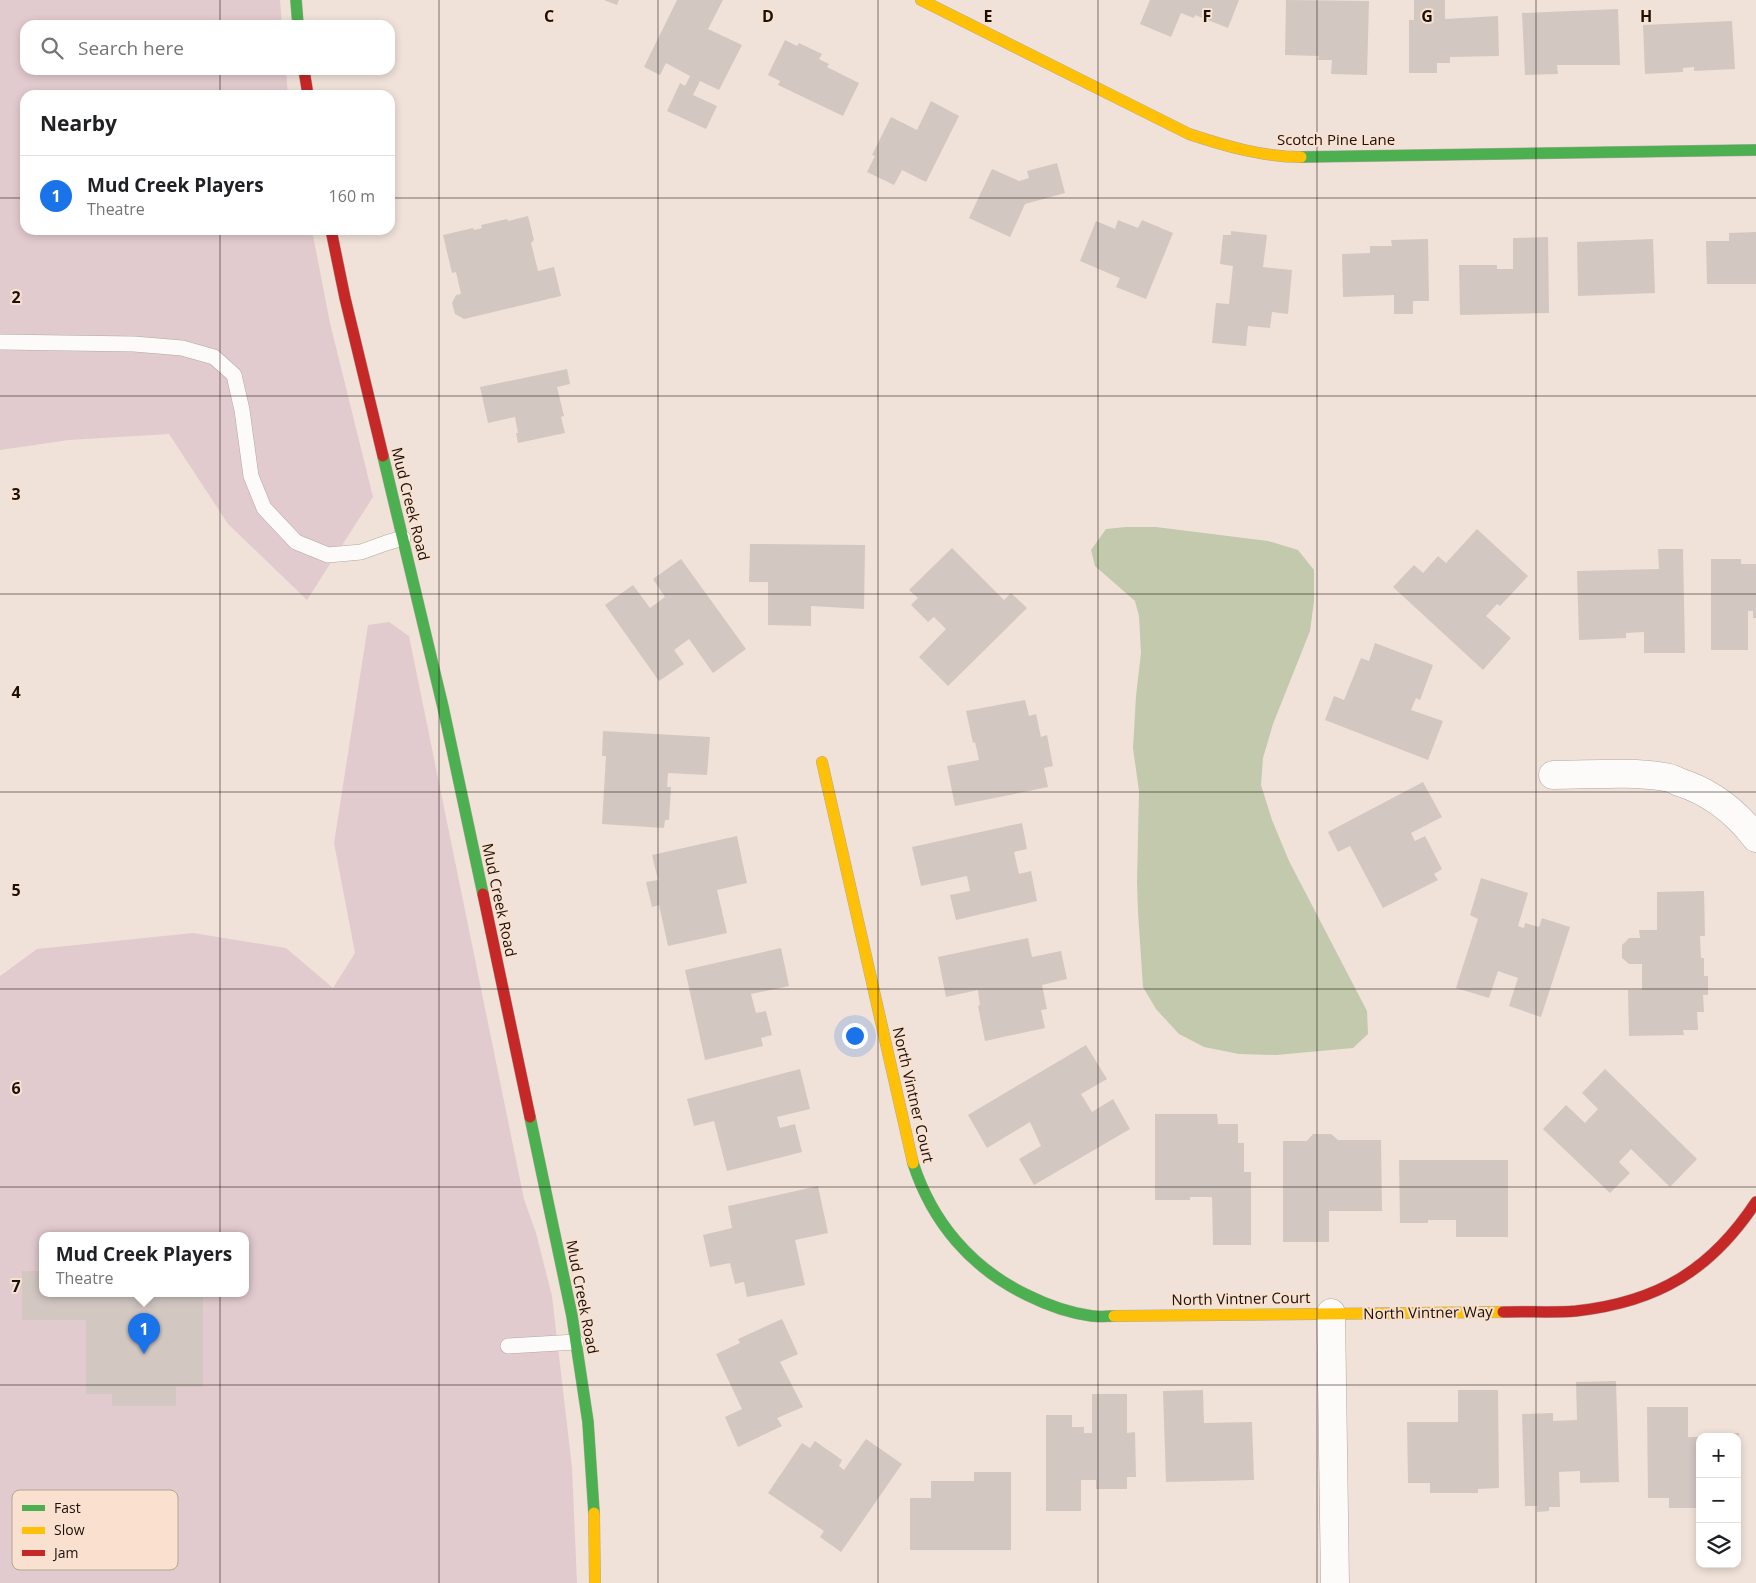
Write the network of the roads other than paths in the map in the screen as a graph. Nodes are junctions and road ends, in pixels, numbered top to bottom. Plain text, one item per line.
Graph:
1 (296, 0) edge
2 (921, 0) edge
3 (298, 20) edge
4 (305, 75) edge
5 (307, 90) edge
6 (1756, 150) edge
7 (332, 235) edge
8 (0, 342) edge
9 (403, 538) junction
10 (822, 762) dead end
11 (1553, 775) dead end
12 (1756, 838) edge
13 (1756, 1202) edge
14 (1332, 1314) junction
15 (576, 1342) junction
16 (508, 1346) dead end
17 (595, 1583) edge
18 (1335, 1583) edge

1 - 3 street
2 - 6 street, Scotch Pine Lane
4 - 5 street
7 - 9 street, Mud Creek Road
8 - 9 lane
9 - 15 street, Mud Creek Road
10 - 14 street, North Vintner Court
11 - 12 street
13 - 14 street, North Vintner Way
14 - 18 street
15 - 16 lane
15 - 17 street, Mud Creek Road

